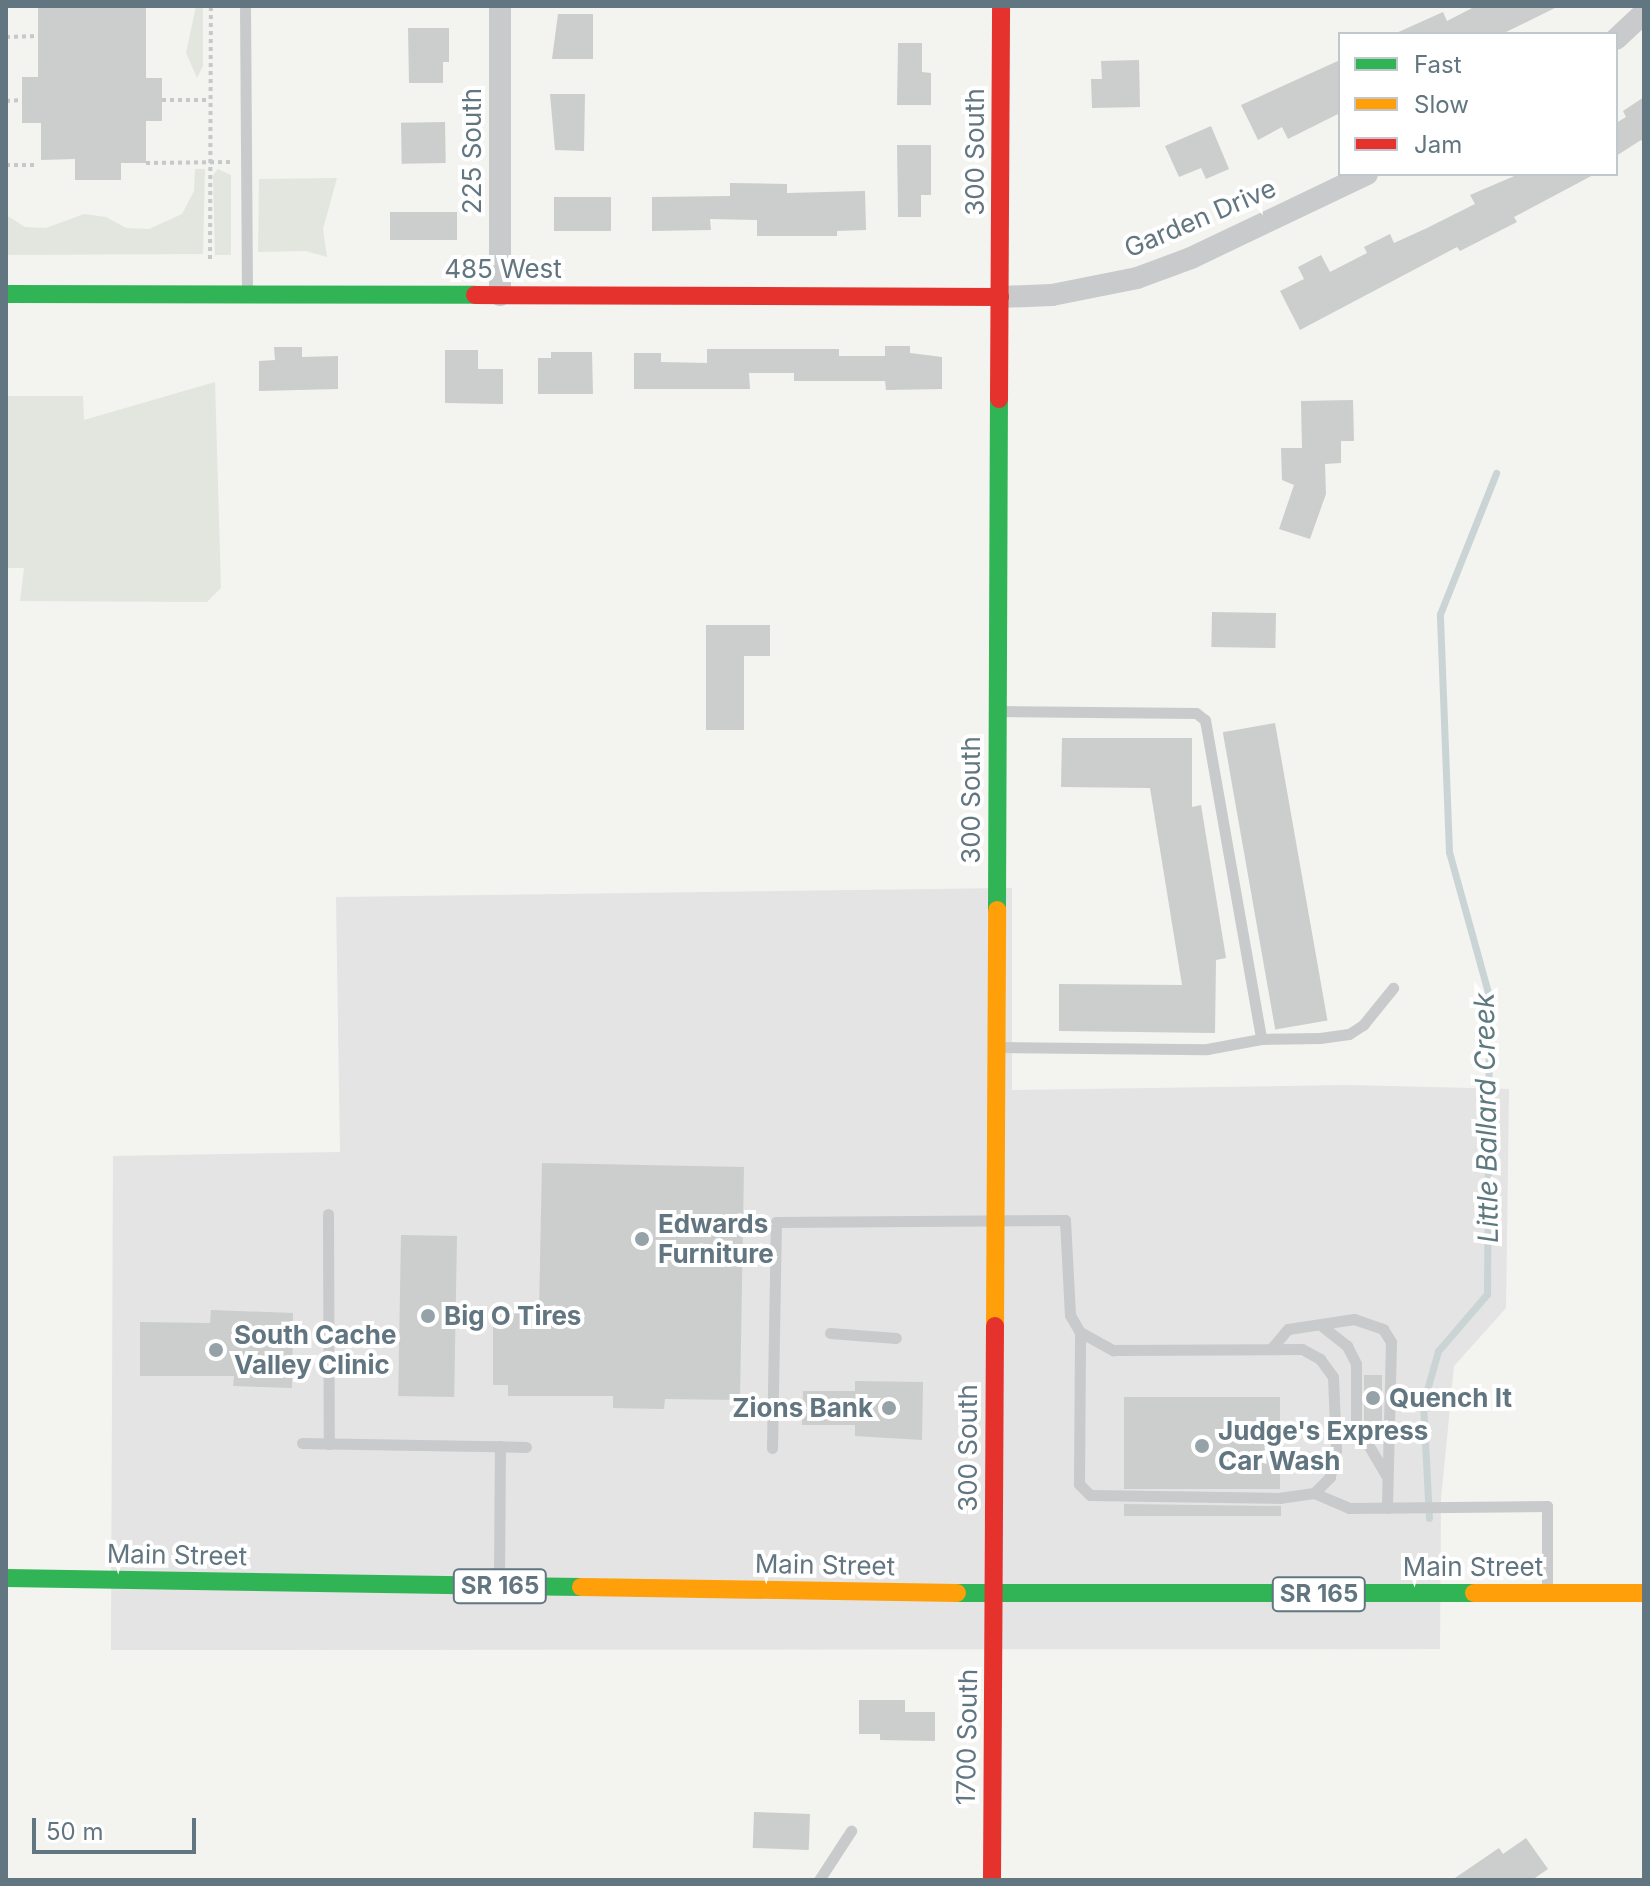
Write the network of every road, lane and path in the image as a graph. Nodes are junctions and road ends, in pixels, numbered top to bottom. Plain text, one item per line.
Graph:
1 (211, 6) edge
2 (245, 6) edge
3 (500, 6) edge
4 (1001, 6) edge
5 (1644, 13) edge
6 (38, 36) dead end
7 (6, 37) edge
8 (1618, 37) edge
9 (22, 100) dead end
10 (162, 100) dead end
11 (210, 100) junction
12 (6, 101) edge
13 (233, 162) dead end
14 (146, 163) dead end
15 (210, 163) junction
16 (6, 165) edge
17 (35, 165) dead end
18 (1363, 176) edge
19 (210, 259) dead end
20 (6, 294) edge
21 (247, 295) junction
22 (500, 295) junction
23 (1000, 297) junction
24 (998, 711) junction
25 (1393, 988) dead end
26 (1261, 1039) junction
27 (995, 1047) junction
28 (328, 1214) dead end
29 (993, 1221) junction
30 (1323, 1327) junction
31 (1080, 1332) junction
32 (830, 1333) dead end
33 (896, 1338) dead end
34 (1271, 1349) junction
35 (302, 1443) dead end
36 (329, 1444) junction
37 (500, 1446) junction
38 (526, 1447) dead end
39 (772, 1448) dead end
40 (1386, 1475) junction
41 (1314, 1493) junction
42 (1387, 1508) junction
43 (6, 1578) edge
44 (499, 1586) junction
45 (1547, 1593) junction
46 (1644, 1593) edge
47 (994, 1594) junction
48 (851, 1831) dead end
49 (819, 1880) edge
50 (992, 1880) edge

1 - 11 path
2 - 21 lane
3 - 22 street, 225 South
4 - 23 street, 300 South
5 - 8 street
6 - 7 path
9 - 12 path
10 - 11 path
11 - 15 path
13 - 15 path
14 - 15 path
15 - 19 path
16 - 17 path
18 - 23 street, Garden Drive
20 - 21 street, 485 West
21 - 22 street, 485 West
22 - 23 street, 485 West
23 - 24 street, 300 South
24 - 26 lane
24 - 27 street, 300 South
25 - 26 lane
26 - 27 lane
27 - 29 street, 300 South
28 - 36 lane
29 - 31 lane
29 - 39 lane
29 - 47 street, 300 South
30 - 34 lane
30 - 40 lane
30 - 40 lane
31 - 34 lane
31 - 41 lane
32 - 33 lane
34 - 41 lane
35 - 36 lane
36 - 37 lane
37 - 38 lane
37 - 44 lane
40 - 42 lane
41 - 42 lane
42 - 45 lane
43 - 44 street, Main Street / SR 165
44 - 47 street, Main Street / SR 165
45 - 46 street, Main Street / SR 165
45 - 47 street, Main Street / SR 165
47 - 50 street, 1700 South
48 - 49 lane

